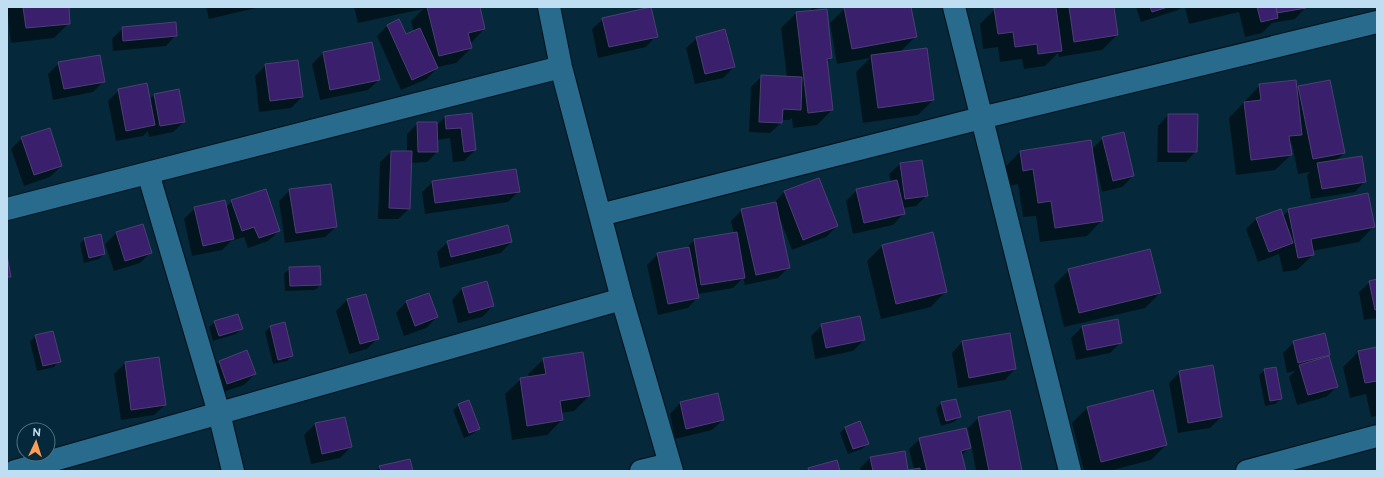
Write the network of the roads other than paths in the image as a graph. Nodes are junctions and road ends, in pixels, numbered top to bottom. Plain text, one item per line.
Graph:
1 (549, 7) edge
2 (954, 7) edge
3 (1377, 22) edge
4 (560, 67) junction
5 (981, 118) junction
6 (148, 173) junction
7 (7, 209) edge
8 (600, 215) junction
9 (622, 298) junction
10 (219, 413) junction
11 (1377, 436) edge
12 (671, 467) edge
13 (15, 471) edge
14 (233, 471) edge
15 (641, 471) edge
16 (1070, 471) edge
17 (1247, 471) edge

1 - 4 street
2 - 5 street
3 - 5 street
4 - 6 street
4 - 8 street
5 - 8 street
5 - 16 street
6 - 7 street
6 - 10 street
8 - 9 street
9 - 10 street
9 - 12 street
10 - 13 street
10 - 14 street
11 - 17 street
12 - 15 street

